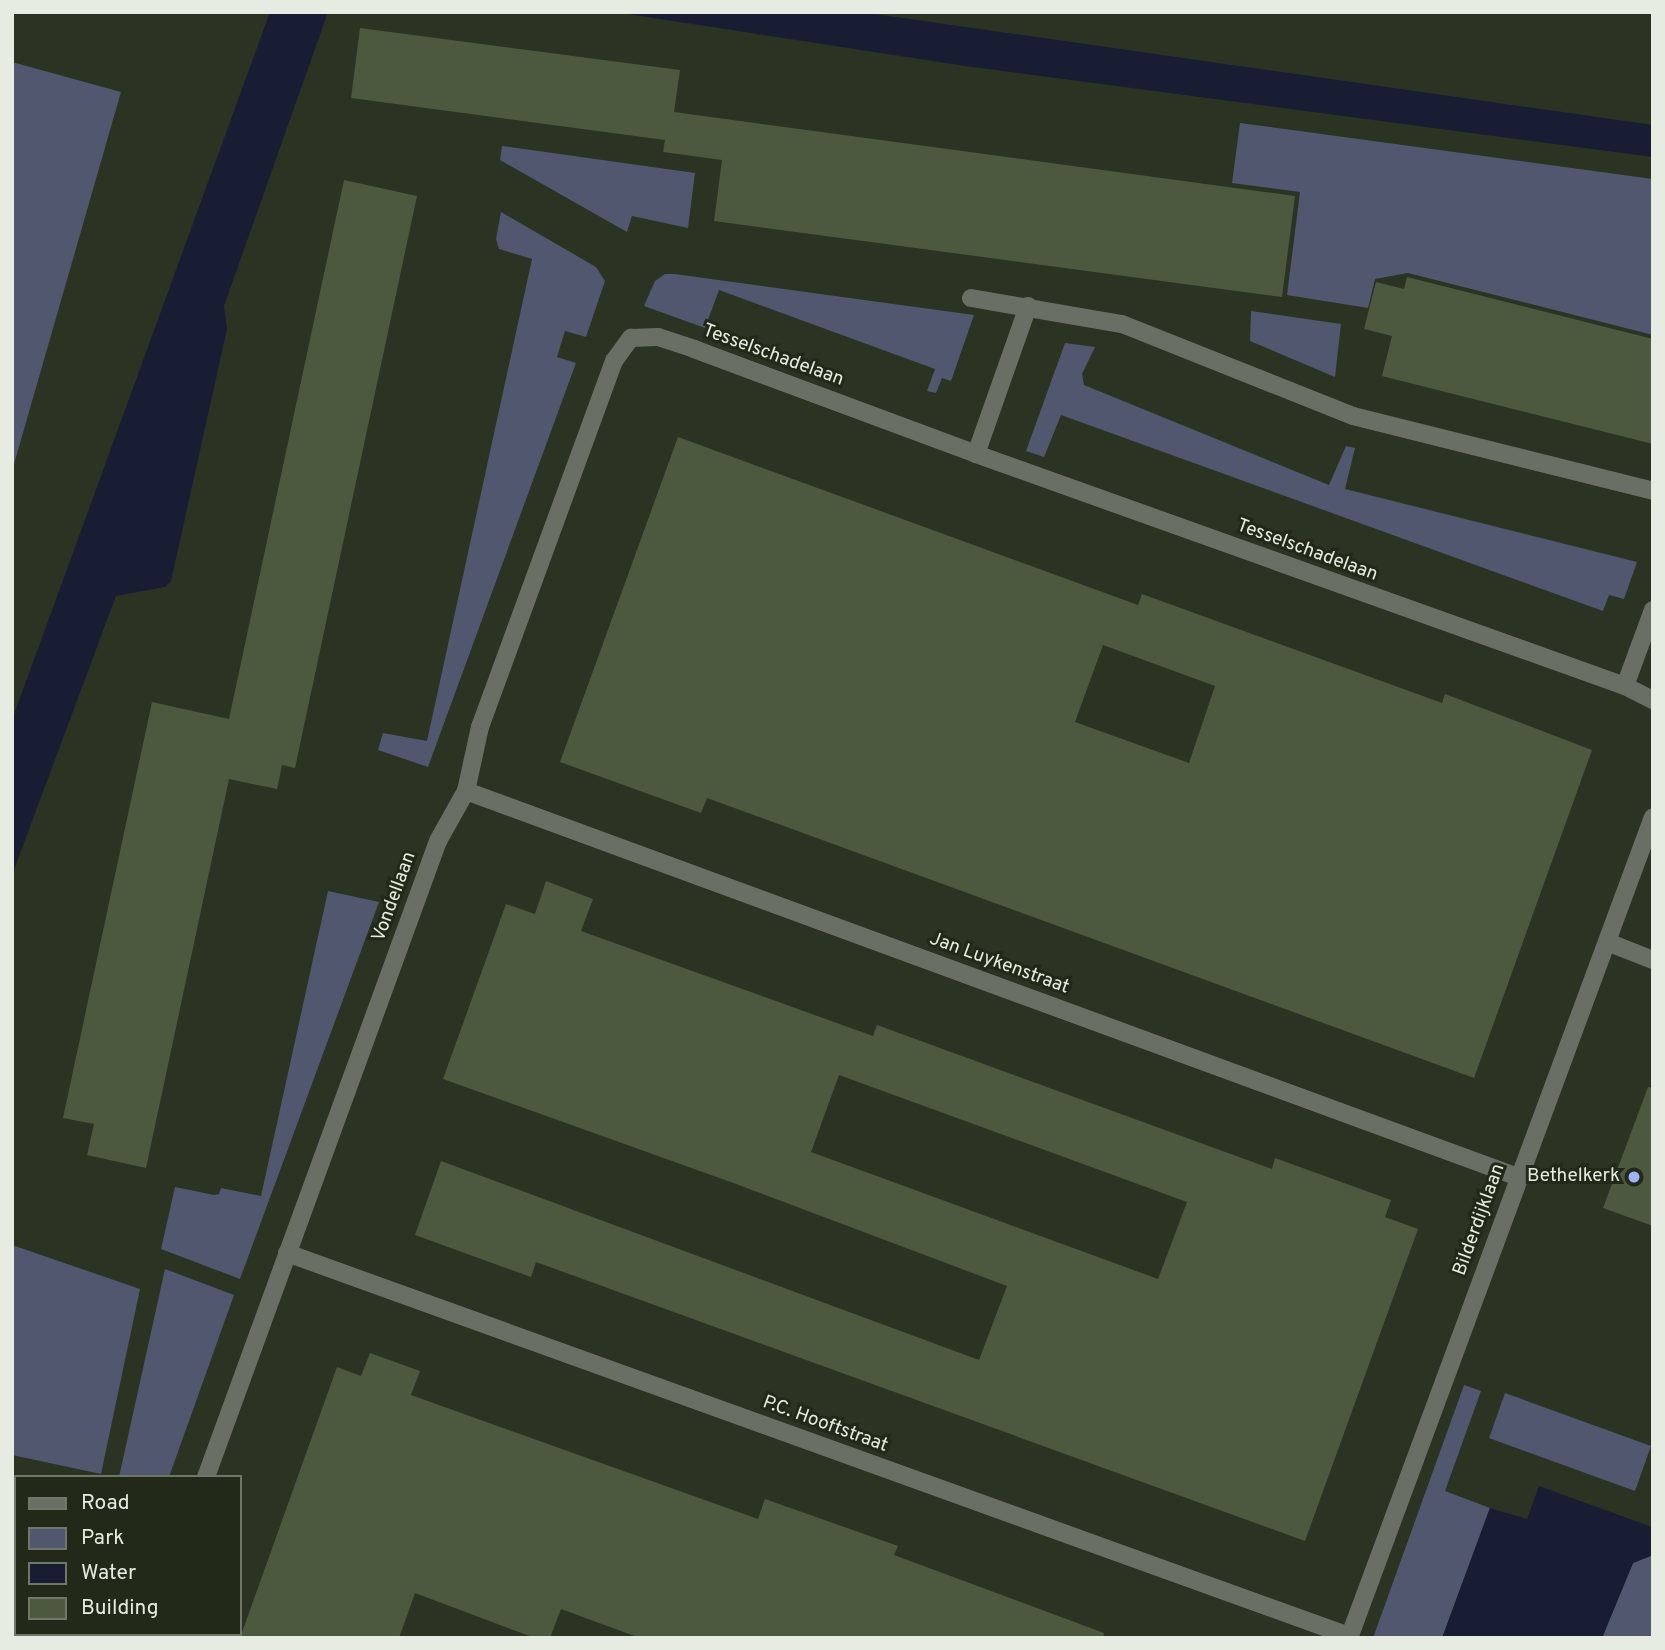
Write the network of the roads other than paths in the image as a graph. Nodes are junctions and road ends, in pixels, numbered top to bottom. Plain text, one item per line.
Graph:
1 (971, 298) dead end
2 (1028, 306) junction
3 (631, 338) joint
4 (976, 454) junction
5 (1653, 491) edge
6 (1653, 610) edge
7 (1625, 686) junction
8 (1653, 700) edge
9 (466, 791) junction
10 (1653, 817) edge
11 (1607, 942) junction
12 (1653, 960) edge
13 (1518, 1177) junction
14 (286, 1253) junction
15 (207, 1475) edge
16 (1349, 1637) edge

1 - 2 street
2 - 4 street
2 - 5 street
3 - 4 street, Tesselschadelaan
3 - 9 street, Vondellaan
4 - 7 street, Tesselschadelaan
6 - 7 street
7 - 8 street, Tesselschadelaan
9 - 13 street, Jan Luykenstraat
9 - 14 street, Vondellaan
10 - 11 street, Bilderdijklaan
11 - 12 street
11 - 13 street, Bilderdijklaan
13 - 16 street, Bilderdijklaan
14 - 15 street, Vondellaan
14 - 16 street, P.C. Hooftstraat

